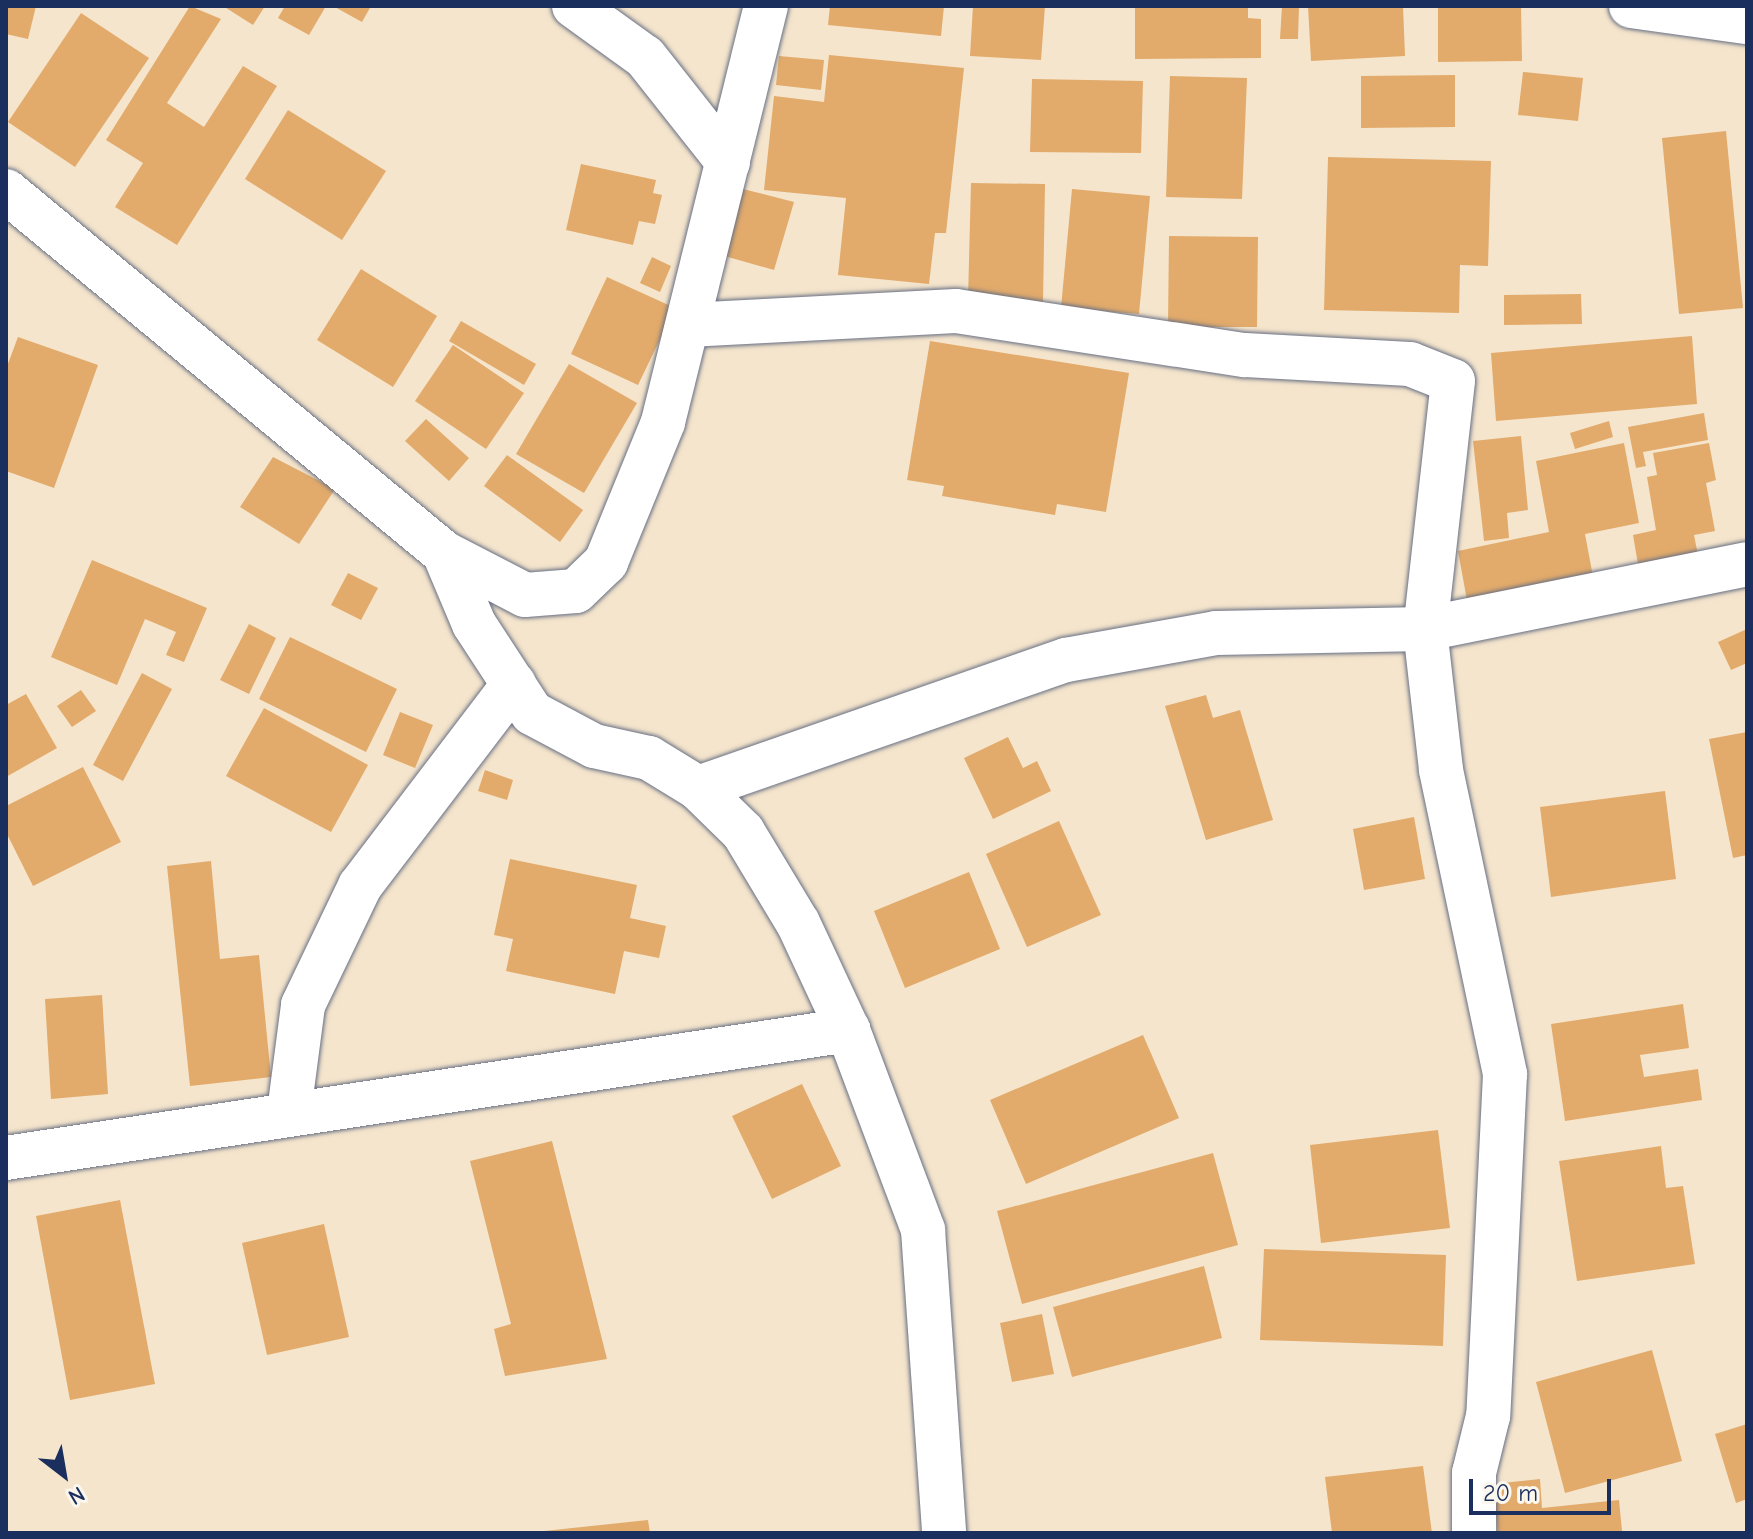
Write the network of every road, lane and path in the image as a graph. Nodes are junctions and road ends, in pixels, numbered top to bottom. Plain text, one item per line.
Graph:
1 (574, 6) edge
2 (766, 6) edge
3 (1631, 6) edge
4 (1747, 22) edge
5 (728, 162) junction
6 (6, 191) edge
7 (688, 325) junction
8 (444, 553) junction
9 (1747, 564) edge
10 (1425, 629) junction
11 (514, 684) junction
12 (698, 788) junction
13 (848, 1030) junction
14 (289, 1112) junction
15 (6, 1158) edge
16 (944, 1533) edge
17 (1474, 1533) edge

1 - 5 street
2 - 5 street
3 - 4 street
5 - 7 street
6 - 8 street
7 - 8 street
7 - 10 street
8 - 11 street
9 - 10 street
10 - 12 street
10 - 17 street
11 - 12 street
11 - 14 street
12 - 13 street
13 - 14 street
13 - 16 street
14 - 15 street

